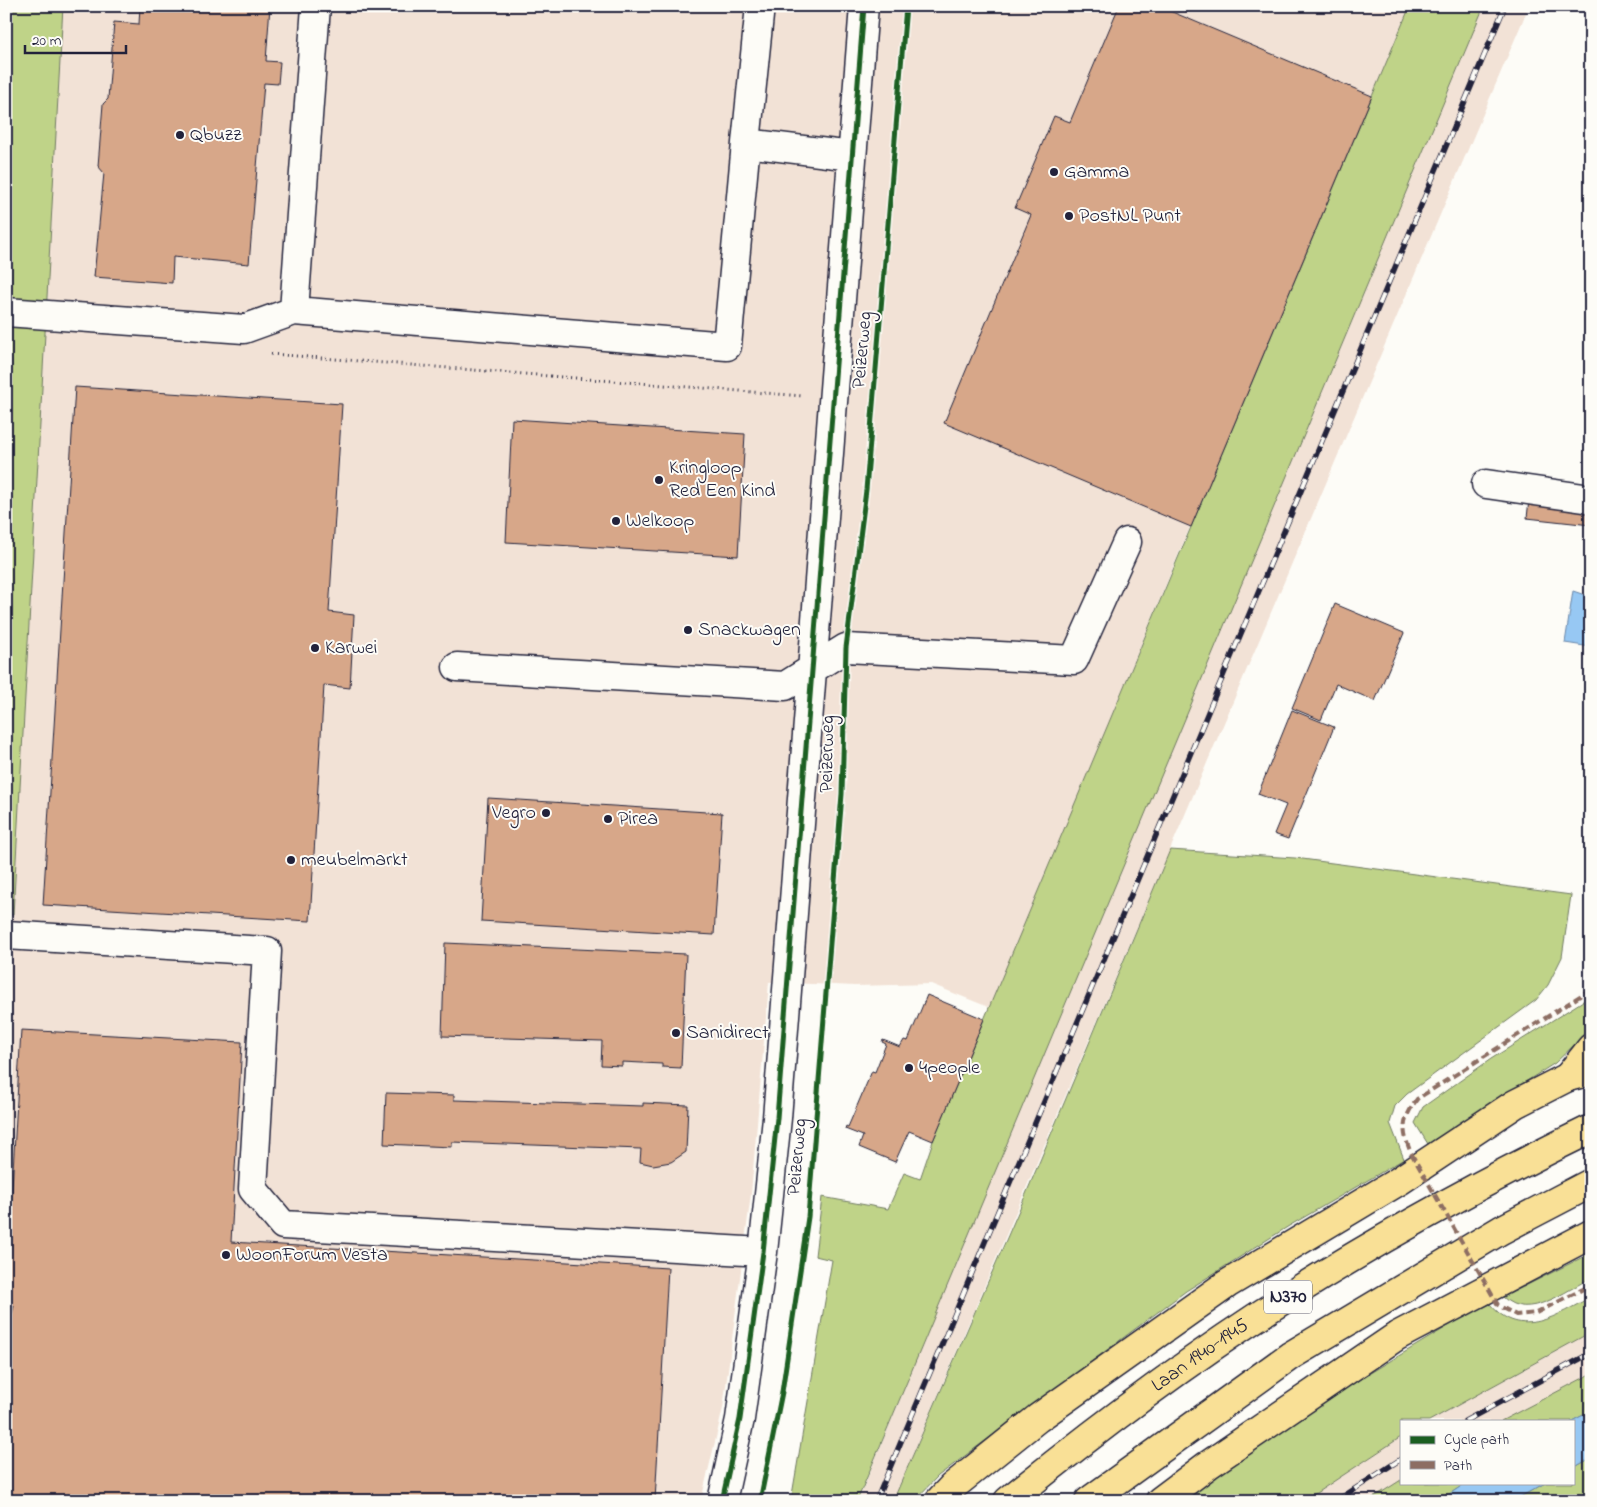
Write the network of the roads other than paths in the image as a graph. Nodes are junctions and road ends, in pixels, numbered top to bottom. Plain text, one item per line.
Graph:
1 (316, 6) edge
2 (760, 6) edge
3 (864, 6) edge
4 (746, 142) junction
5 (852, 156) junction
6 (294, 311) junction
7 (6, 312) edge
8 (1486, 484) dead end
9 (1591, 499) edge
10 (1127, 542) dead end
11 (457, 668) dead end
12 (812, 669) junction
13 (6, 935) edge
14 (1591, 1048) edge
15 (1579, 1074) edge
16 (1591, 1130) edge
17 (1591, 1184) edge
18 (1587, 1235) edge
19 (763, 1252) junction
20 (722, 1501) edge
21 (939, 1501) edge
22 (1008, 1501) edge
23 (1089, 1501) edge
24 (1160, 1501) edge

1 - 6 street
2 - 4 street
3 - 5 street, Peizerweg
4 - 5 street
4 - 6 street
5 - 12 street, Peizerweg
6 - 7 street
8 - 9 street
10 - 12 street
11 - 12 street
12 - 19 street, Peizerweg
13 - 19 street
14 - 15 highway, N370
15 - 21 highway, N370
16 - 22 highway, Laan 1940-1945 / N370
17 - 23 highway, N370
18 - 24 highway
19 - 20 street, Peizerweg

